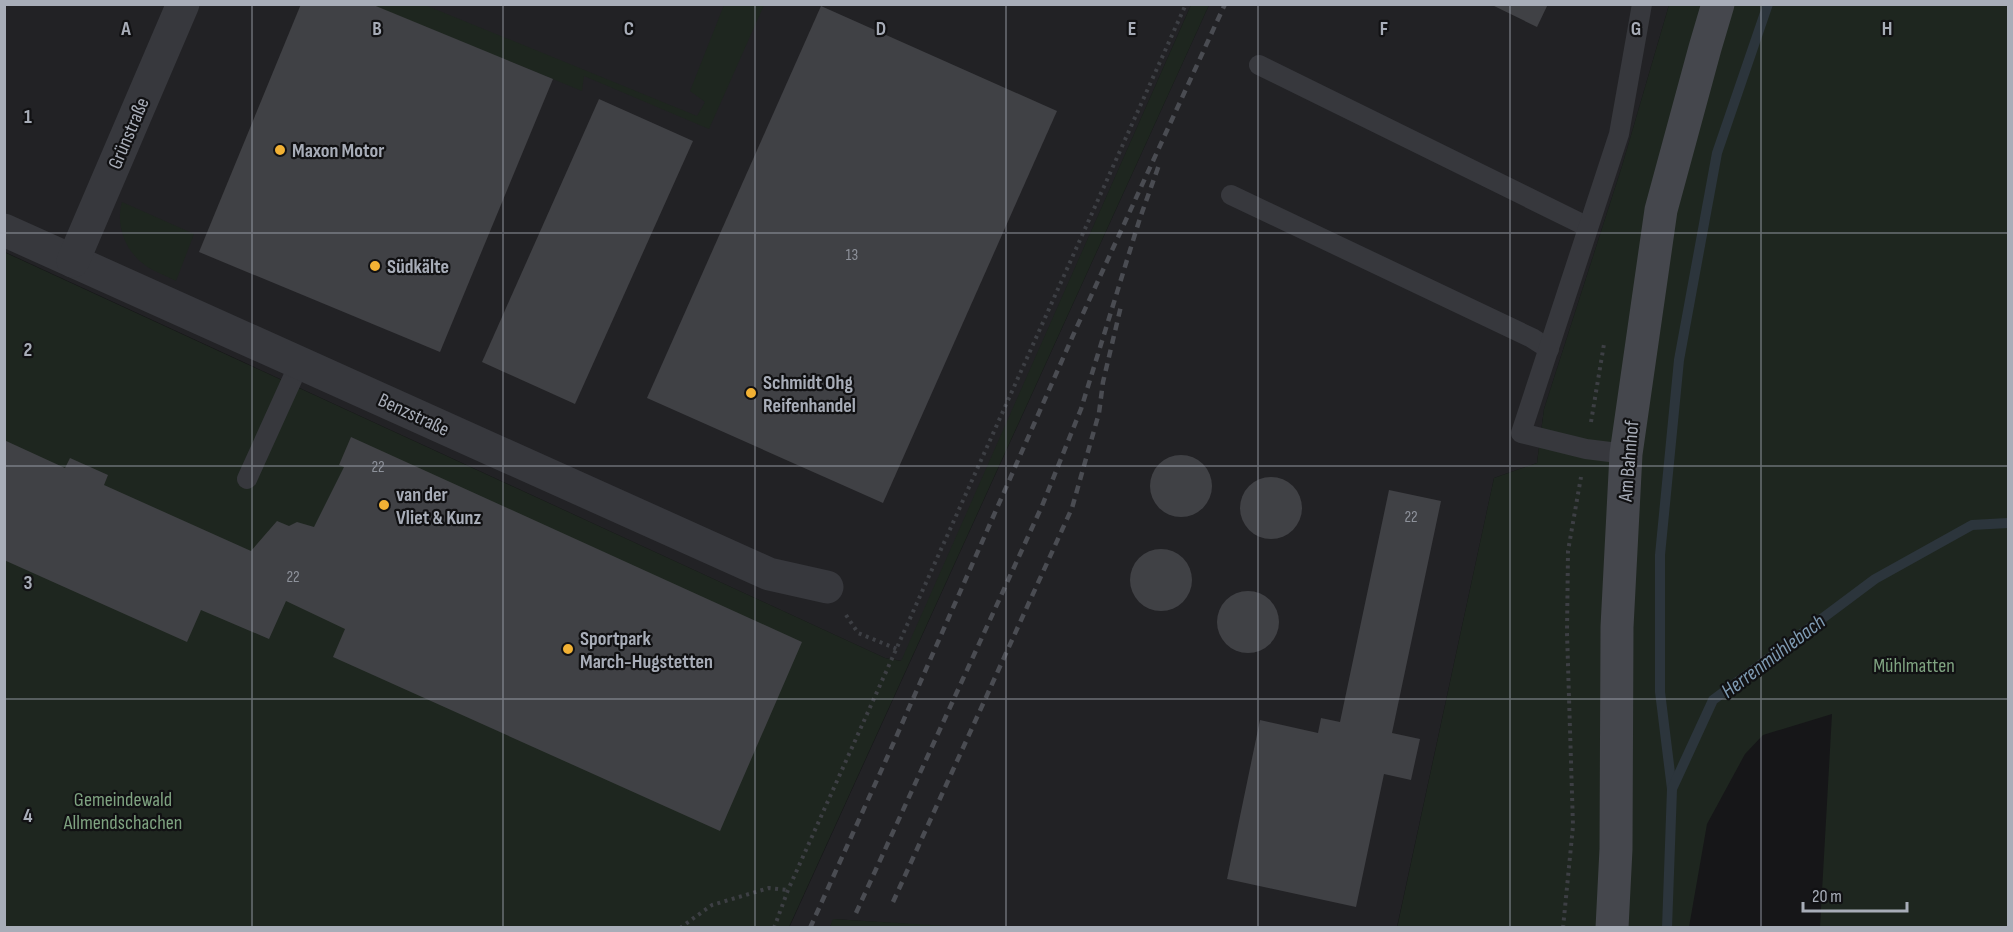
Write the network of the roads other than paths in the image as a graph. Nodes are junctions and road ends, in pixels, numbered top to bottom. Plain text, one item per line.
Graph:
1 (183, 4) edge
2 (1642, 4) edge
3 (1718, 4) edge
4 (1259, 65) dead end
5 (1231, 195) dead end
6 (1588, 227) junction
7 (4, 230) edge
8 (73, 261) junction
9 (1549, 349) junction
10 (300, 362) junction
11 (1626, 454) junction
12 (247, 479) dead end
13 (827, 587) road end
14 (1612, 927) edge

1 - 8 street, Grünstraße
2 - 6 lane
3 - 11 main road, Am Bahnhof
4 - 6 lane
5 - 9 lane
6 - 9 lane
7 - 8 street, Benzstraße
8 - 10 street, Benzstraße
9 - 11 lane
10 - 12 lane
10 - 13 street, Benzstraße
11 - 14 main road, Am Bahnhof

